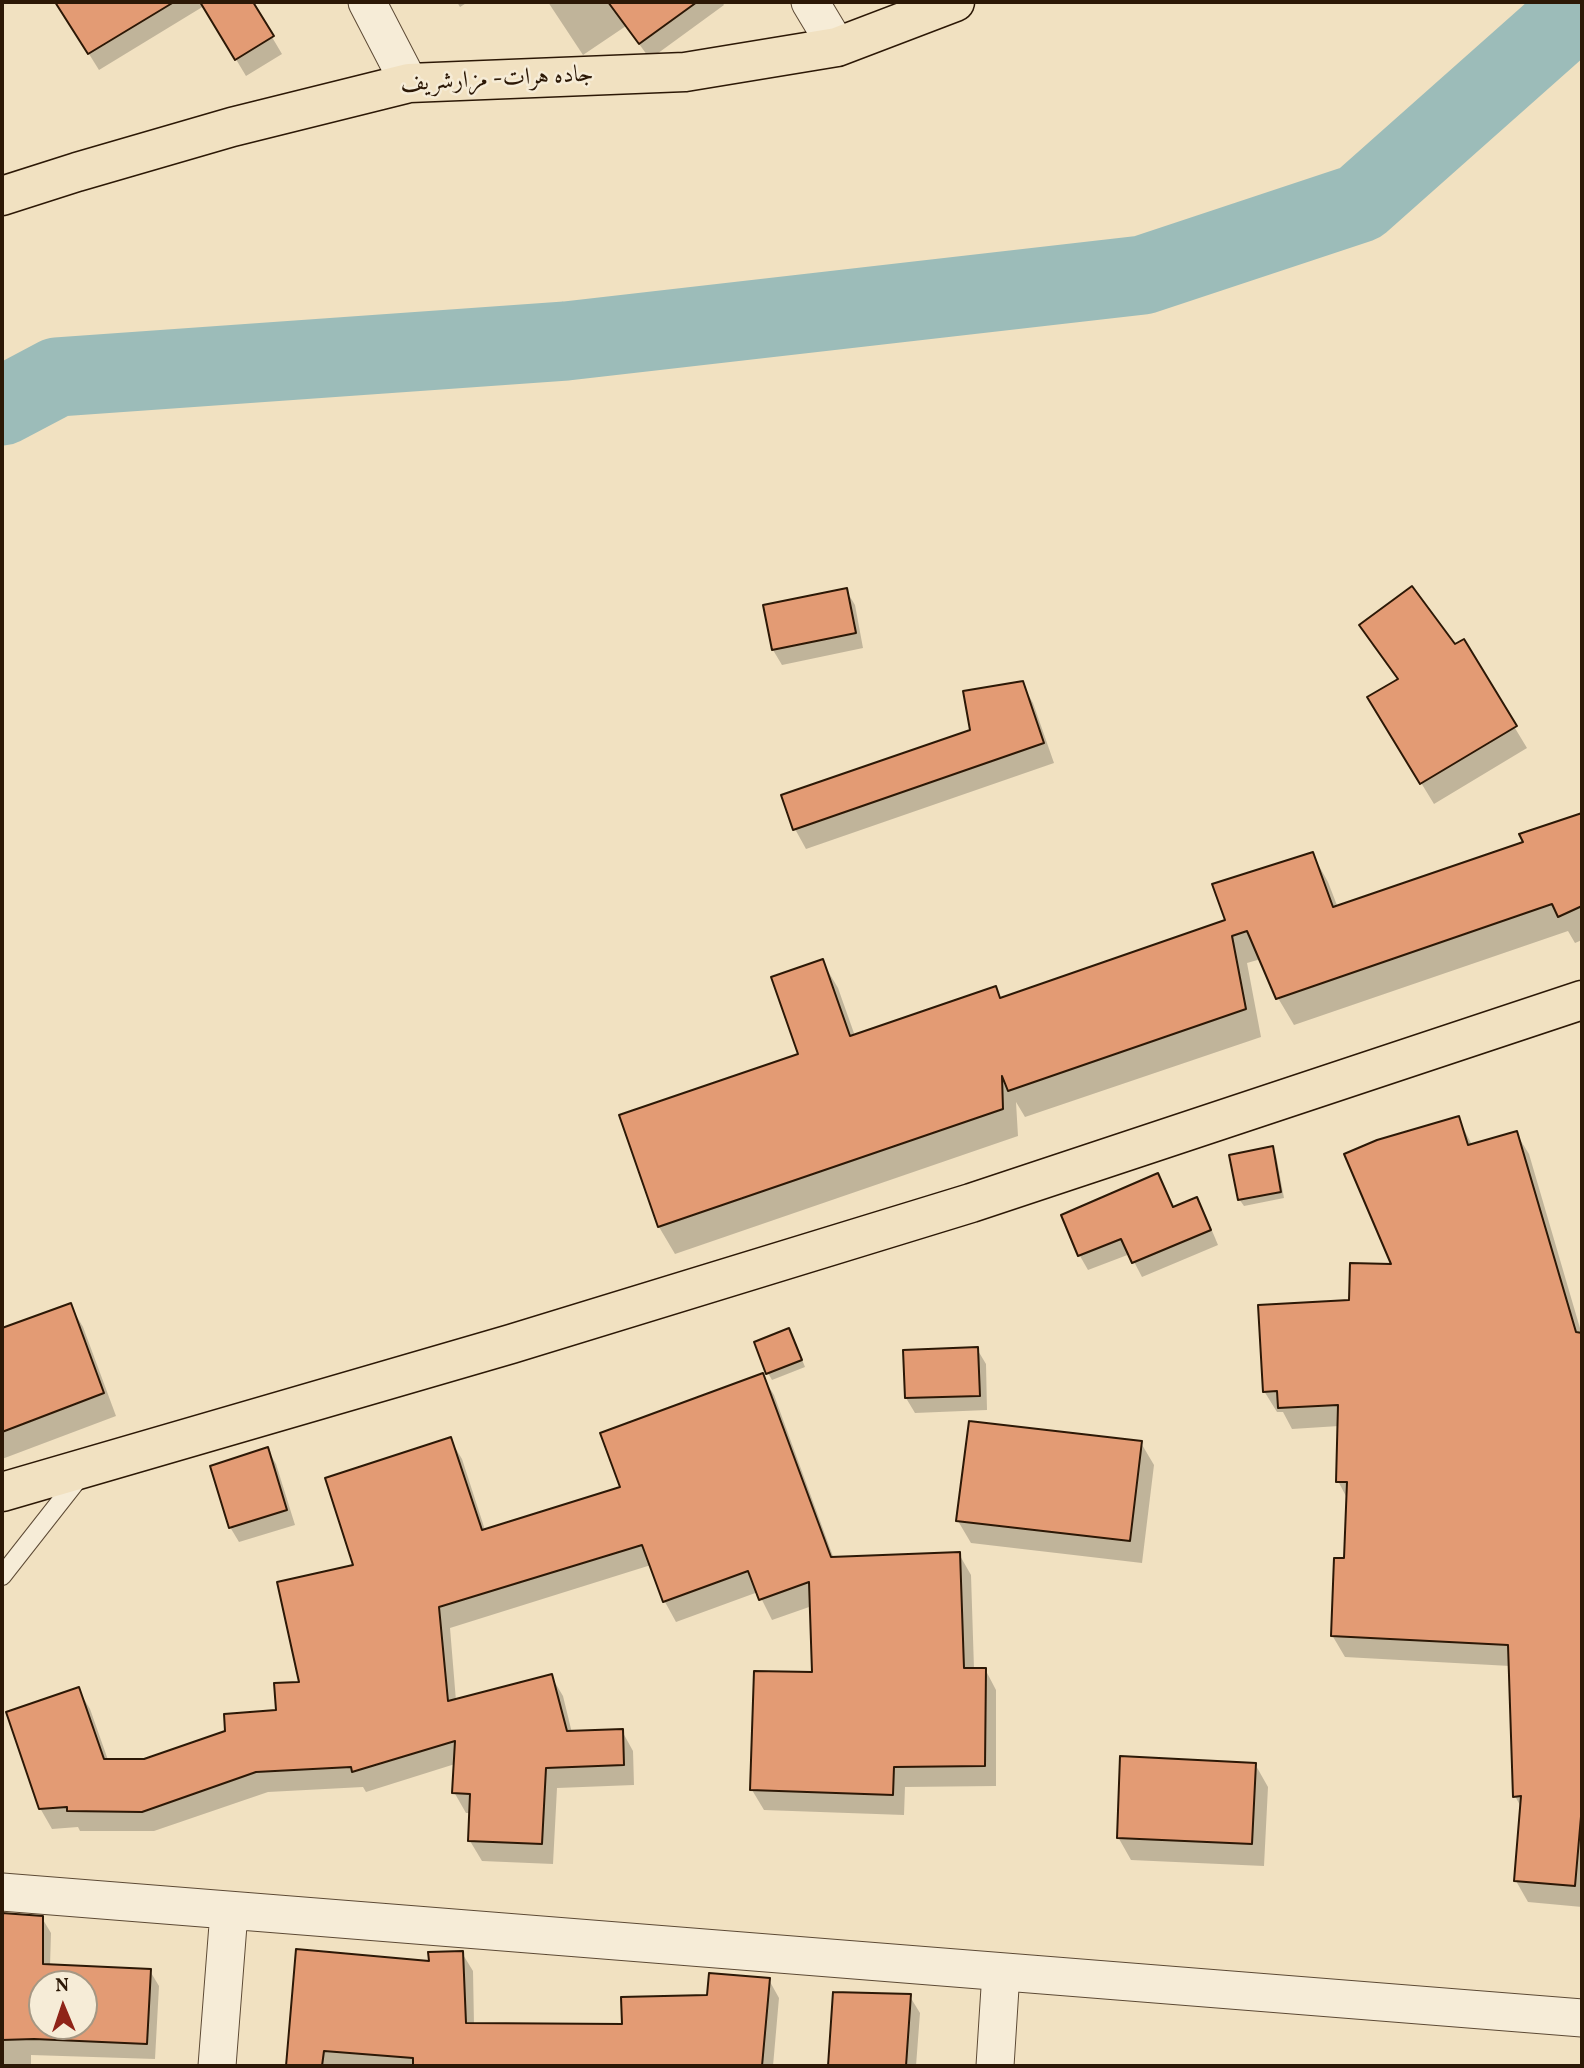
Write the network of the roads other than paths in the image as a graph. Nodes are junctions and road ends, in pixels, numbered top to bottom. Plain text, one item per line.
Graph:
1 (367, 2) edge
2 (810, 2) edge
3 (955, 2) edge
4 (836, 47) junction
5 (409, 83) junction
6 (2, 196) edge
7 (1582, 1000) edge
8 (88, 1467) junction
9 (2, 1492) edge
10 (2, 1576) edge
11 (2, 1892) edge
12 (229, 1912) junction
13 (1001, 1972) junction
14 (1582, 2018) edge
15 (217, 2066) edge
16 (995, 2066) edge

1 - 5 street
2 - 4 street
3 - 4 main road, جاده هرات- مزارشریف
4 - 5 main road, جاده هرات- مزارشریف
5 - 6 main road, جاده هرات- مزارشریف
7 - 8 main road
8 - 9 main road
8 - 10 lane
11 - 12 street
12 - 13 street
12 - 15 street
13 - 14 street
13 - 16 street

